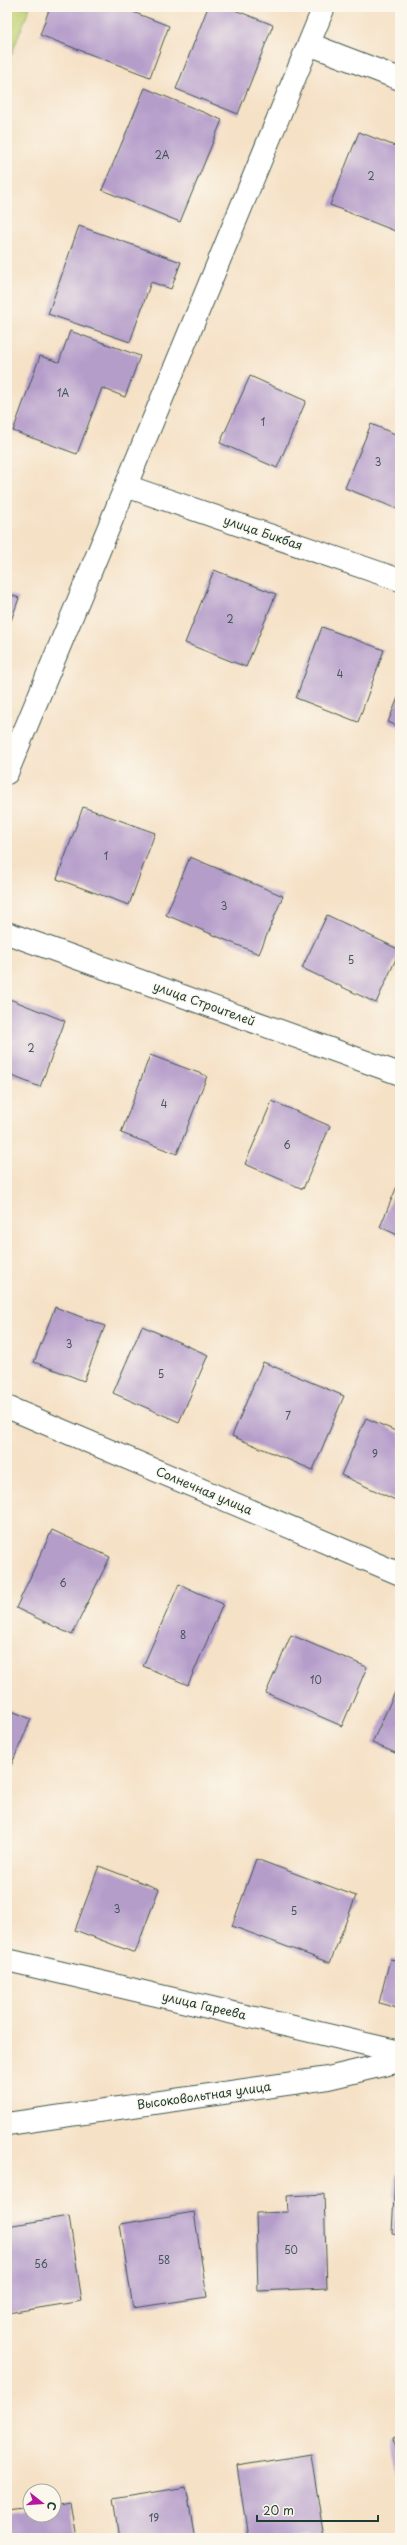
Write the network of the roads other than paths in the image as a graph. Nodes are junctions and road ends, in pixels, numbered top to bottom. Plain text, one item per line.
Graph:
1 (324, 7) edge
2 (309, 44) junction
3 (400, 79) edge
4 (126, 486) junction
5 (400, 580) edge
6 (7, 773) edge
7 (7, 933) edge
8 (400, 1074) edge
9 (7, 1407) edge
10 (400, 1574) edge
11 (7, 1960) edge
12 (400, 2052) edge
13 (400, 2061) edge
14 (7, 2124) edge

1 - 2 street
2 - 3 street
2 - 4 street
4 - 5 street, улица Бикбая
4 - 6 street
7 - 8 street, улица Строителей
9 - 10 street, Солнечная улица
11 - 12 street, улица Гареева
13 - 14 street, Высоковольтная улица

